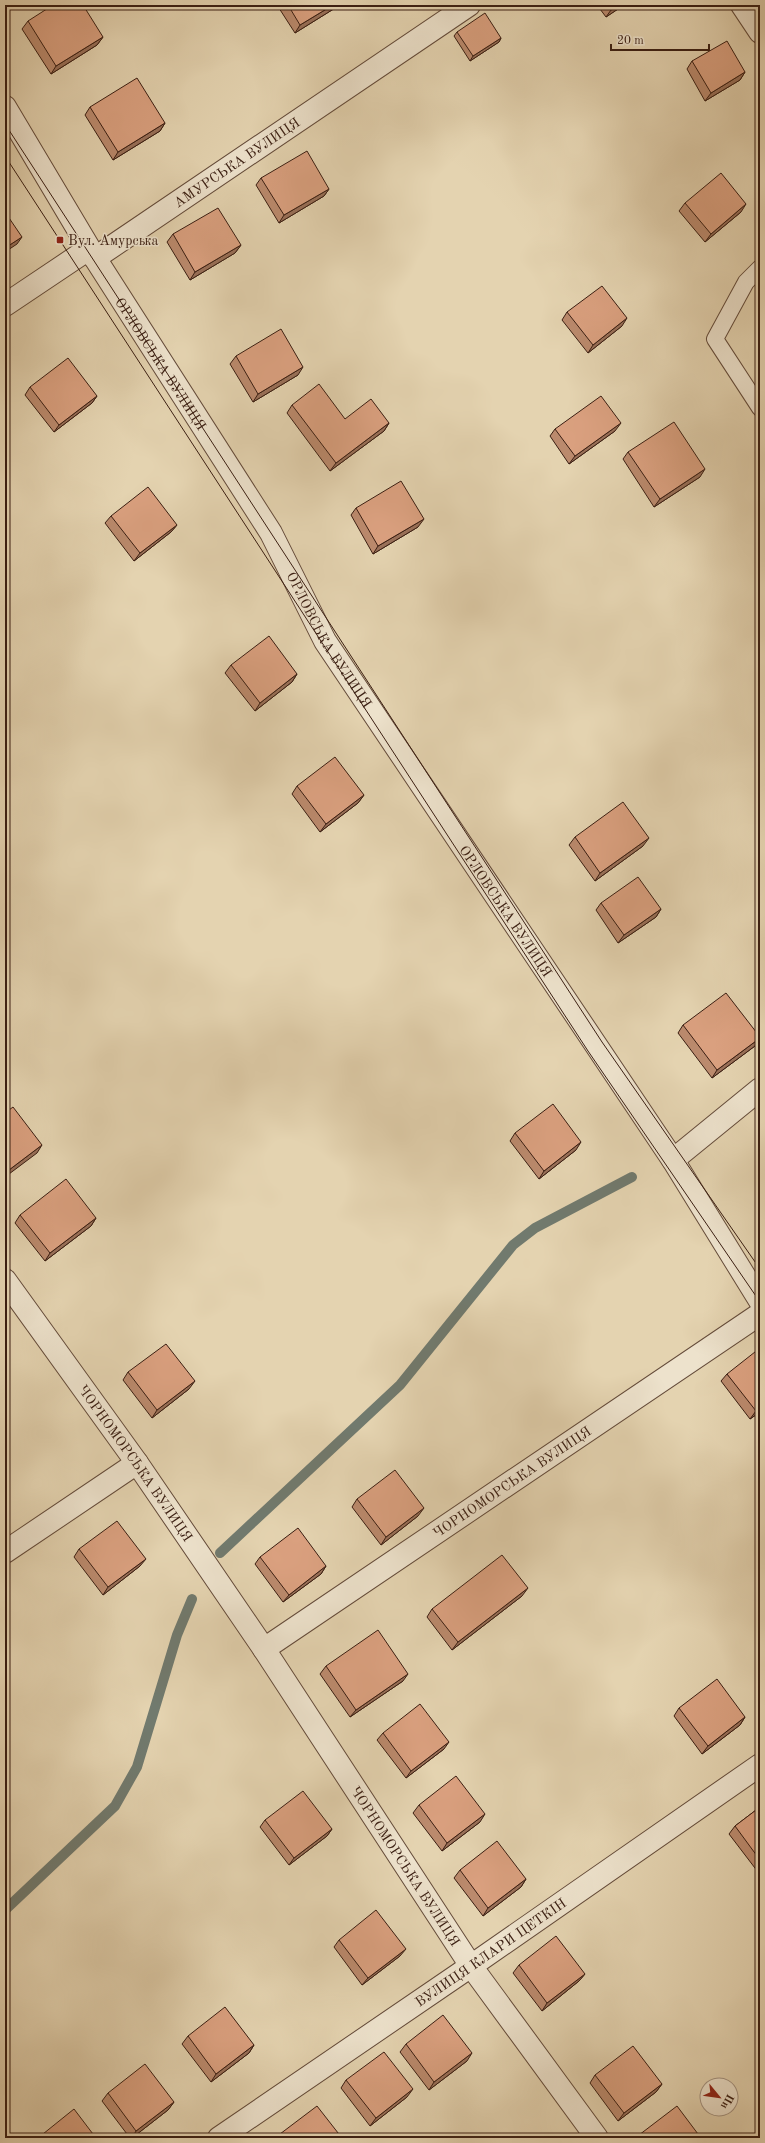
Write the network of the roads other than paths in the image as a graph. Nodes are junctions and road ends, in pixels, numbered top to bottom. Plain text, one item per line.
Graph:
1 (470, 5) edge
2 (742, 5) edge
3 (760, 32) edge
4 (5, 107) edge
5 (95, 258) junction
6 (760, 268) edge
7 (5, 305) edge
8 (760, 408) edge
9 (760, 1089) edge
10 (673, 1160) junction
11 (5, 1280) edge
12 (760, 1301) edge
13 (760, 1314) edge
14 (136, 1463) junction
15 (5, 1552) edge
16 (264, 1648) junction
17 (760, 1765) edge
18 (471, 1966) junction
19 (219, 2138) edge
20 (597, 2138) edge

1 - 5 street, АМУРСЬКА ВУЛИЦЯ
2 - 3 street
4 - 5 street, ОРЛОВСЬКА ВУЛИЦЯ
5 - 7 street
5 - 10 street, ОРЛОВСЬКА ВУЛИЦЯ
6 - 8 lane
9 - 10 street
10 - 12 street, ОРЛОВСЬКА ВУЛИЦЯ
11 - 14 street, ЧОРНОМОРСЬКА ВУЛИЦЯ
13 - 16 street, ЧОРНОМОРСЬКА ВУЛИЦЯ
14 - 15 street
14 - 16 street, ЧОРНОМОРСЬКА ВУЛИЦЯ
16 - 18 street, ЧОРНОМОРСЬКА ВУЛИЦЯ
17 - 18 street, ВУЛИЦЯ КЛАРИ ЦЕТКІН
18 - 19 street, ВУЛИЦЯ КЛАРИ ЦЕТКІН
18 - 20 street, ЧОРНОМОРСЬКА ВУЛИЦЯ

